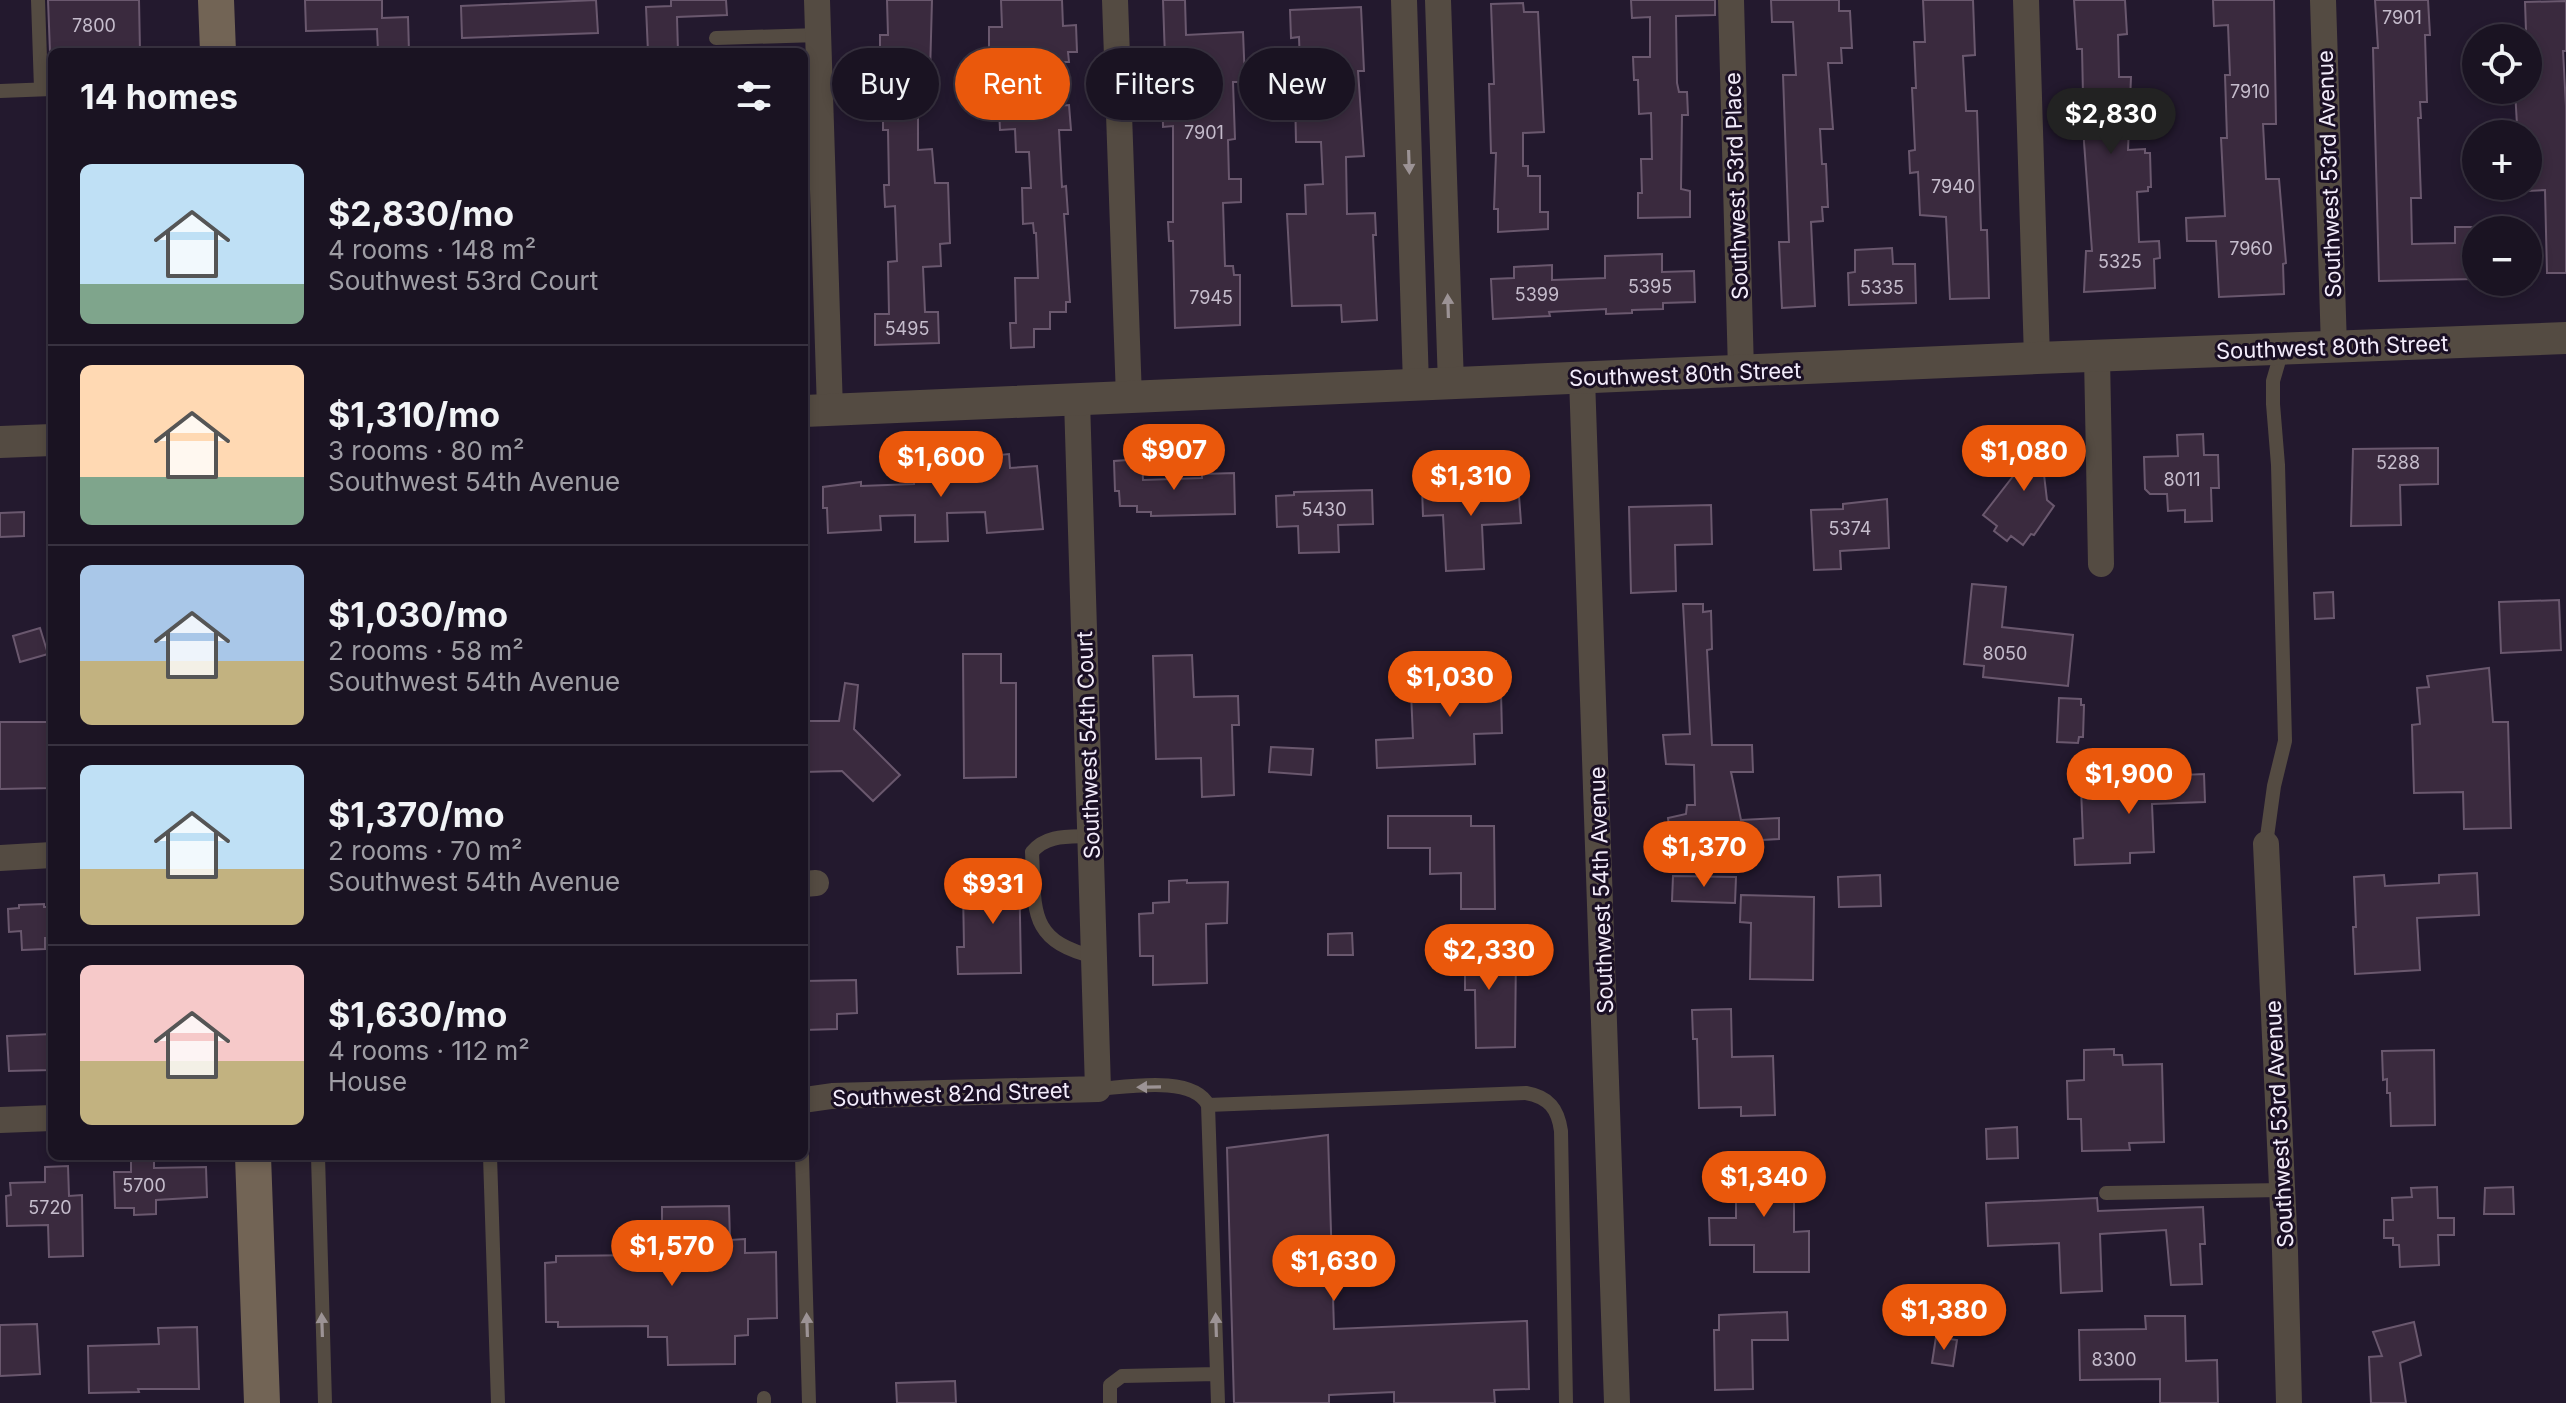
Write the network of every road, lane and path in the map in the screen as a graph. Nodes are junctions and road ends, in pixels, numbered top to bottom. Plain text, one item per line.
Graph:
1 (38, 0) edge
2 (216, 0) edge
3 (817, 0) edge
4 (1115, 0) edge
5 (1404, 0) edge
6 (1438, 0) edge
7 (1731, 0) edge
8 (2026, 0) edge
9 (2323, 0) edge
10 (819, 35) junction
11 (716, 38) dead end
12 (218, 48) edge
13 (47, 89) edge
14 (0, 91) edge
15 (812, 105) edge
16 (2566, 338) edge
17 (2334, 347) junction
18 (2282, 349) junction
19 (2097, 357) junction
20 (2037, 358) junction
21 (1741, 371) junction
22 (1582, 378) junction
23 (1451, 384) junction
24 (1416, 385) junction
25 (1129, 398) junction
26 (1077, 400) junction
27 (817, 411) edge
28 (48, 440) edge
29 (0, 442) edge
30 (2101, 564) dead end
31 (1091, 836) junction
32 (2266, 844) joint
33 (48, 855) edge
34 (0, 858) edge
35 (1095, 957) junction
36 (1098, 1089) junction
37 (808, 1099) edge
38 (1208, 1105) junction
39 (48, 1118) edge
40 (0, 1120) edge
41 (253, 1160) edge
42 (318, 1160) edge
43 (490, 1160) edge
44 (802, 1160) edge
45 (2282, 1190) junction
46 (2106, 1193) dead end
47 (1217, 1374) junction
48 (262, 1403) edge
49 (325, 1403) edge
50 (498, 1403) edge
51 (809, 1403) edge
52 (1110, 1403) edge
53 (1218, 1403) edge
54 (1566, 1403) edge
55 (1617, 1403) edge
56 (2289, 1403) edge

1 - 13 lane
2 - 12 main road
3 - 10 street
4 - 25 street
5 -> 24 street
23 -> 6 street
7 - 21 street, Southwest 53rd Place
8 - 20 street
9 - 17 street, Southwest 53rd Avenue
10 - 11 lane
10 - 15 street
13 - 14 lane
15 - 27 street
16 - 17 street, Southwest 80th Street
17 - 18 street, Southwest 80th Street
18 - 19 street, Southwest 80th Street
18 - 32 lane
19 - 20 street, Southwest 80th Street
19 - 30 street
20 - 21 street, Southwest 80th Street
21 - 22 street, Southwest 80th Street
22 - 23 street, Southwest 80th Street
22 - 55 street, Southwest 54th Avenue
23 - 24 street, Southwest 80th Street
24 - 25 street, Southwest 80th Street
25 - 26 street, Southwest 80th Street
26 - 27 street, Southwest 80th Street
26 - 31 street, Southwest 54th Court
28 - 29 street
31 - 35 street, Southwest 54th Court
31 - 35 lane
32 - 45 street, Southwest 53rd Avenue
33 - 34 street
35 - 36 street, Southwest 54th Court
36 - 37 street, Southwest 82nd Street
38 -> 36 lane
47 -> 38 lane
38 - 54 lane
39 - 40 street
41 - 48 main road
49 -> 42 lane
43 - 50 lane
51 -> 44 lane
45 - 46 lane
45 - 56 street, Southwest 53rd Avenue
47 - 52 lane
47 - 53 lane

